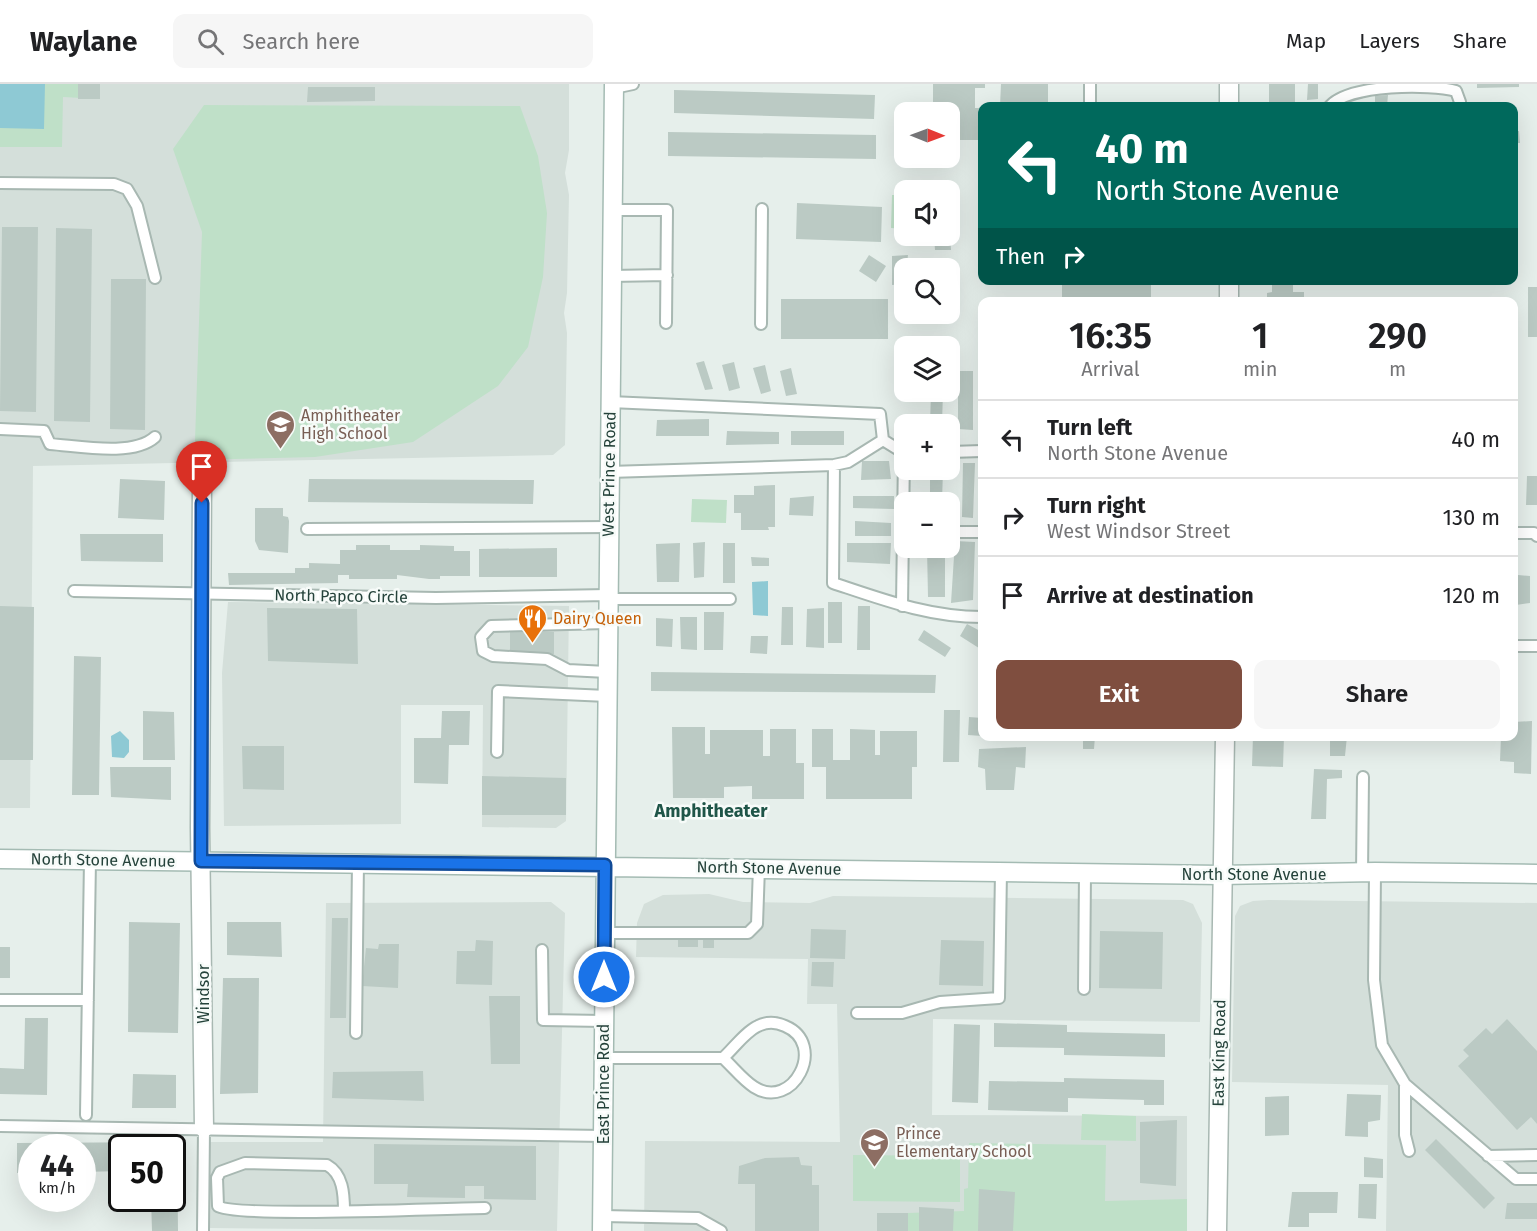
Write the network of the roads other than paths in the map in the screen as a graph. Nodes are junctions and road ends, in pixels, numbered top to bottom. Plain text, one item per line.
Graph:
1 (633, 84) edge
2 (1090, 84) edge
3 (1229, 84) edge
4 (614, 86) edge
5 (1090, 102) edge
6 (1229, 102) edge
7 (1337, 102) edge
8 (1460, 102) edge
9 (0, 183) edge
10 (762, 209) dead end
11 (612, 210) junction
12 (667, 275) junction
13 (611, 276) junction
14 (155, 278) dead end
15 (666, 323) dead end
16 (761, 324) dead end
17 (610, 402) junction
18 (0, 429) edge
19 (155, 437) dead end
20 (884, 440) junction
21 (894, 446) edge
22 (978, 451) edge
23 (960, 452) edge
24 (834, 465) junction
25 (609, 472) junction
26 (202, 480) dead end
27 (609, 527) junction
28 (307, 529) dead end
29 (960, 532) edge
30 (978, 532) edge
31 (1518, 533) edge
32 (1537, 536) edge
33 (903, 558) edge
34 (74, 591) dead end
35 (202, 594) junction
36 (608, 597) junction
37 (730, 599) dead end
38 (902, 606) junction
39 (978, 617) edge
40 (607, 624) junction
41 (1518, 646) edge
42 (1537, 646) edge
43 (607, 672) junction
44 (607, 696) junction
45 (1225, 741) edge
46 (497, 752) dead end
47 (1363, 777) dead end
48 (0, 859) edge
49 (90, 860) junction
50 (201, 861) junction
51 (358, 862) junction
52 (605, 865) junction
53 (759, 867) junction
54 (1001, 871) junction
55 (1085, 873) junction
56 (1369, 873) junction
57 (1537, 874) edge
58 (1221, 875) junction
59 (604, 933) junction
60 (542, 950) dead end
61 (1084, 989) dead end
62 (0, 1000) edge
63 (88, 1000) junction
64 (858, 1014) dead end
65 (604, 1021) junction
66 (356, 1033) dead end
67 (603, 1058) junction
68 (723, 1058) junction
69 (1405, 1083) junction
70 (86, 1115) dead end
71 (0, 1126) edge
72 (204, 1128) junction
73 (603, 1136) junction
74 (1409, 1151) dead end
75 (1537, 1155) edge
76 (1488, 1156) junction
77 (1537, 1179) edge
78 (485, 1208) dead end
79 (344, 1211) junction
80 (603, 1223) edge
81 (203, 1231) edge
82 (720, 1231) edge
83 (1217, 1231) edge

1 - 4 lane
2 - 5 lane
3 - 6 main road
4 - 11 main road, West Prince Road
7 - 8 lane
9 - 14 lane
10 - 16 lane
11 - 12 lane
11 - 13 main road, West Prince Road
12 - 13 lane
12 - 15 lane
13 - 17 main road, West Prince Road
17 - 20 lane
17 - 25 main road, West Prince Road
18 - 19 lane
20 - 21 lane
20 - 24 lane
22 - 23 lane
24 - 25 lane
24 - 38 lane
25 - 27 main road, West Prince Road
26 - 35 main road, Windsor
27 - 28 lane
27 - 36 main road, West Prince Road
29 - 30 lane
31 - 32 lane
33 - 38 lane
34 - 35 lane, North Papco Circle
35 - 36 lane, North Papco Circle
35 - 50 main road, Windsor
36 - 37 lane, North Papco Circle
36 - 40 main road, West Prince Road
38 - 39 lane
40 - 43 main road, West Prince Road
40 - 43 lane
41 - 42 lane
43 - 44 main road, West Prince Road
44 - 46 lane
44 - 52 main road, West Prince Road
45 - 58 main road, East King Road
47 - 56 lane
48 - 49 main road, North Stone Avenue
49 - 50 main road, North Stone Avenue
49 - 63 lane
50 - 51 main road, North Stone Avenue
50 - 72 main road, Windsor
51 - 52 main road, North Stone Avenue
51 - 66 lane
52 - 53 main road, North Stone Avenue
52 - 59 main road, East Prince Road
53 - 54 main road, North Stone Avenue
53 - 59 lane
54 - 55 main road, North Stone Avenue
54 - 64 lane
55 - 58 main road, North Stone Avenue
55 - 61 lane
56 - 57 main road, North Stone Avenue
56 - 58 main road, North Stone Avenue
56 - 69 lane
58 - 83 main road, East King Road
59 - 65 main road, East Prince Road
60 - 65 lane
62 - 63 lane
63 - 70 lane
65 - 67 main road, East Prince Road
67 - 68 lane
67 - 73 main road, East Prince Road
68 - 68 lane
69 - 74 lane
69 - 76 lane
71 - 72 lane
72 - 73 lane
72 - 81 lane
73 - 80 main road, East Prince Road
75 - 76 lane
76 - 77 lane
78 - 79 lane
79 - 79 lane
80 - 82 lane

